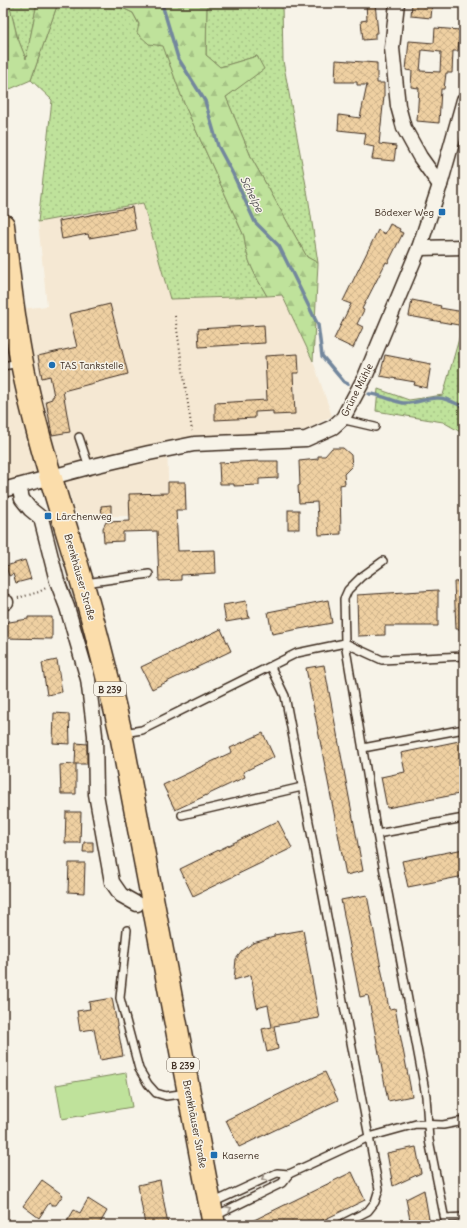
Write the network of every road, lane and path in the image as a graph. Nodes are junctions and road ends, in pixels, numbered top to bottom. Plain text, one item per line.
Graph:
1 (397, 3) edge
2 (464, 100) edge
3 (440, 185) junction
4 (3, 225) edge
5 (464, 247) edge
6 (419, 248) junction
7 (175, 316) dead end
8 (12, 364) edge
9 (343, 418) junction
10 (375, 427) dead end
11 (79, 437) dead end
12 (194, 444) junction
13 (89, 467) junction
14 (51, 477) junction
15 (19, 486) junction
16 (3, 490) edge
17 (383, 561) dead end
18 (149, 574) dead end
19 (57, 582) junction
20 (82, 583) junction
21 (4, 603) edge
22 (344, 643) junction
23 (464, 656) edge
24 (271, 667) junction
25 (464, 729) edge
26 (121, 734) junction
27 (362, 748) junction
28 (302, 787) junction
29 (182, 816) dead end
30 (464, 818) edge
31 (377, 834) junction
32 (145, 904) junction
33 (127, 930) dead end
34 (188, 1093) junction
35 (464, 1121) edge
36 (429, 1124) junction
37 (369, 1137) junction
38 (289, 1174) junction
39 (212, 1215) edge
40 (464, 1217) edge
41 (446, 1222) edge
42 (340, 1225) edge

1 - 3 street
2 - 3 street, Grüne Mühle
3 - 6 street, Grüne Mühle
4 - 8 main road, Brenkhäuser Straße / B 239
5 - 6 street
6 - 9 street, Grüne Mühle
7 - 12 path
8 - 14 main road, Brenkhäuser Straße / B 239
9 - 10 lane
9 - 12 street, Grüne Mühle
11 - 13 lane
12 - 13 street, Grüne Mühle
13 - 14 street, Grüne Mühle
14 - 15 street
14 - 20 main road, Brenkhäuser Straße / B 239
15 - 16 street
15 - 19 street, Brenkhäuser Straße
17 - 22 lane
18 - 20 lane
19 - 21 path
19 - 32 street, Brenkhäuser Straße
20 - 26 main road, Brenkhäuser Straße / B 239
22 - 23 lane
22 - 24 lane
22 - 27 lane
24 - 26 lane
24 - 28 lane
25 - 27 lane
26 - 32 main road, Brenkhäuser Straße / B 239
27 - 31 lane
28 - 29 lane
28 - 37 lane
30 - 31 lane
31 - 36 lane
32 - 34 main road, Brenkhäuser Straße / B 239
33 - 34 lane
34 - 39 main road, Brenkhäuser Straße / B 239
35 - 36 lane
36 - 37 lane
36 - 41 lane
37 - 38 lane
37 - 42 lane
39 -> 38 lane
38 -> 39 lane
40 - 41 lane

